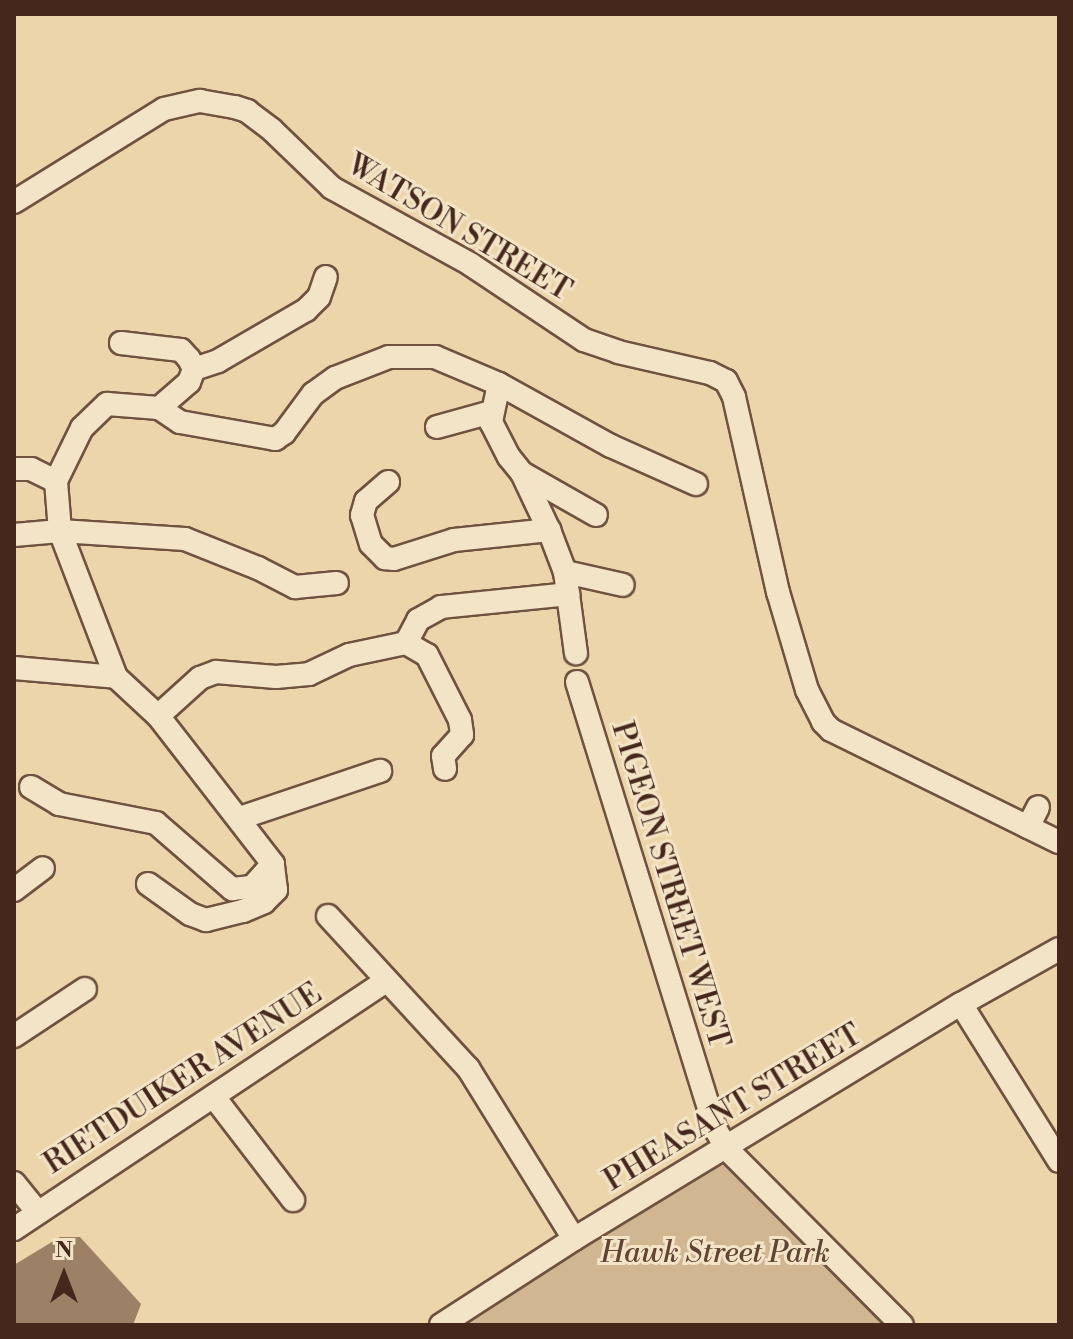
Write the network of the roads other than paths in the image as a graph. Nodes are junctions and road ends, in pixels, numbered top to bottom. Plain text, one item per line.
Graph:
1 (14, 202) edge
2 (326, 277) dead end
3 (121, 343) dead end
4 (194, 369) junction
5 (499, 384) junction
6 (159, 408) junction
7 (491, 412) junction
8 (437, 427) dead end
9 (14, 469) edge
10 (522, 473) junction
11 (56, 481) junction
12 (388, 482) dead end
13 (696, 484) dead end
14 (596, 515) dead end
15 (549, 530) junction
16 (60, 531) junction
17 (14, 535) edge
18 (337, 583) dead end
19 (566, 583) junction
20 (623, 585) dead end
21 (406, 643) junction
22 (576, 653) dead end
23 (14, 668) edge
24 (116, 677) junction
25 (577, 682) dead end
26 (158, 716) junction
27 (445, 769) dead end
28 (380, 771) dead end
29 (31, 787) dead end
30 (240, 818) junction
31 (1059, 842) edge
32 (273, 864) junction
33 (43, 868) dead end
34 (148, 884) dead end
35 (14, 890) edge
36 (328, 916) dead end
37 (1059, 949) edge
38 (385, 982) junction
39 (85, 989) dead end
40 (961, 1004) junction
41 (15, 1034) edge
42 (214, 1097) junction
43 (727, 1149) junction
44 (1059, 1161) edge
45 (14, 1183) edge
46 (293, 1200) dead end
47 (37, 1211) junction
48 (14, 1229) edge
49 (574, 1239) junction
50 (441, 1325) edge
51 (902, 1325) edge

1 - 31 street, WATSON STREET
2 - 4 street
3 - 4 street
4 - 6 street
5 - 6 street
5 - 7 street
5 - 13 street
6 - 11 street
7 - 8 street
7 - 10 street
9 - 11 street
10 - 14 street
10 - 15 street
11 - 16 street
12 - 15 street
15 - 19 street
16 - 17 street
16 - 18 street
16 - 24 street
19 - 20 street
19 - 21 street
19 - 22 street
21 - 26 street
21 - 27 street
23 - 24 street
24 - 26 street
25 - 43 street, PIGEON STREET WEST
26 - 30 street
28 - 30 street
29 - 32 street
30 - 32 street
32 - 34 street
33 - 35 street
36 - 38 street
37 - 40 street, PHEASANT STREET
38 - 42 street, RIETDUIKER AVENUE
38 - 49 street
39 - 41 street
40 - 43 street, PHEASANT STREET
40 - 44 street
42 - 46 street
42 - 47 street, RIETDUIKER AVENUE
43 - 49 street, PHEASANT STREET
43 - 51 street
45 - 47 street
47 - 48 street, RIETDUIKER AVENUE
49 - 50 street, PHEASANT STREET

